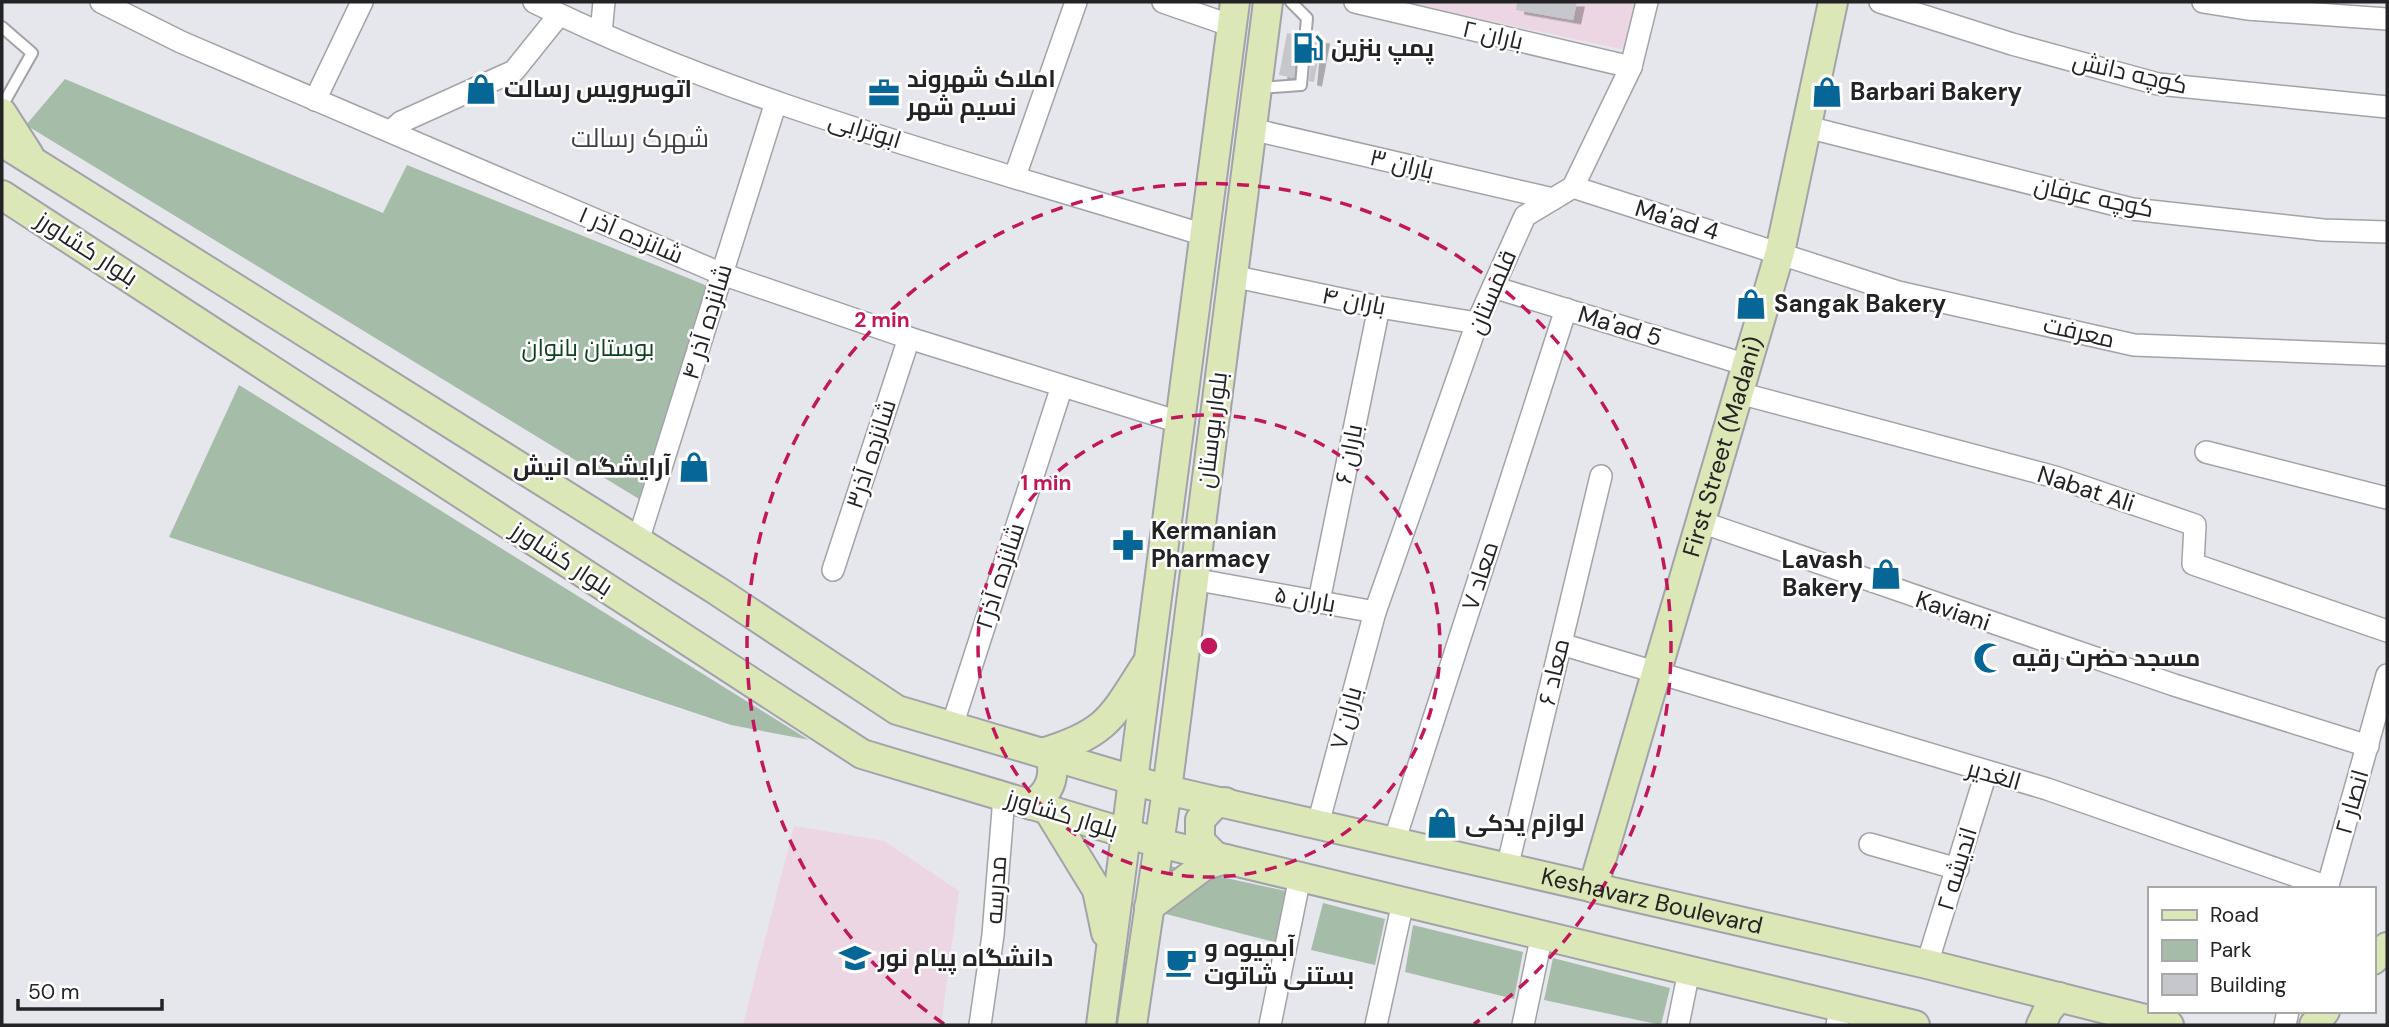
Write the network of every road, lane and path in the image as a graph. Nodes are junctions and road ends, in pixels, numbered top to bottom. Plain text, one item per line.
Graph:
1 (101, 2) edge
2 (362, 2) edge
3 (534, 2) edge
4 (604, 2) edge
5 (1076, 2) edge
6 (1163, 2) edge
7 (1268, 2) edge
8 (1291, 2) edge
9 (1355, 2) edge
10 (1647, 2) edge
11 (1833, 2) edge
12 (1880, 2) edge
13 (2203, 2) edge
14 (1233, 14) edge
15 (559, 15) junction
16 (2387, 19) edge
17 (2, 27) edge
18 (601, 33) junction
19 (1631, 67) junction
20 (1256, 89) junction
21 (315, 100) junction
22 (776, 102) junction
23 (2, 106) edge
24 (2387, 107) edge
25 (2, 113) edge
26 (1807, 127) junction
27 (1251, 129) junction
28 (391, 131) junction
29 (2, 142) edge
30 (32, 161) junction
31 (1015, 176) junction
32 (1573, 187) junction
33 (2, 195) edge
34 (1553, 199) junction
35 (2, 217) edge
36 (46, 221) junction
37 (2387, 232) edge
38 (1204, 235) junction
39 (1780, 252) junction
40 (722, 274) junction
41 (1232, 276) junction
42 (1493, 287) junction
43 (1379, 307) junction
44 (1566, 309) junction
45 (1193, 316) junction
46 (1226, 321) junction
47 (1477, 323) junction
48 (909, 338) junction
49 (2387, 355) edge
50 (1748, 365) junction
51 (1062, 386) junction
52 (1739, 393) junction
53 (1180, 422) junction
54 (2206, 452) dead end
55 (1601, 476) dead end
56 (2387, 498) edge
57 (1701, 522) junction
58 (638, 541) junction
59 (833, 570) dead end
60 (1193, 579) junction
61 (1319, 601) junction
62 (1375, 612) junction
63 (2387, 631) edge
64 (1560, 644) junction
65 (1150, 657) junction
66 (1657, 671) junction
67 (2387, 675) edge
68 (951, 726) junction
69 (2368, 746) junction
70 (1046, 754) junction
71 (1986, 773) junction
72 (1135, 780) junction
73 (1167, 790) junction
74 (1004, 797) junction
75 (1225, 802) junction
76 (1039, 808) junction
77 (1318, 824) junction
78 (1126, 834) junction
79 (1394, 842) junction
80 (1159, 843) junction
81 (1870, 844) dead end
82 (1221, 857) junction
83 (1507, 868) junction
84 (1958, 869) junction
85 (1300, 877) junction
86 (2325, 887) edge
87 (2328, 887) edge
88 (1593, 888) junction
89 (1403, 902) junction
90 (1149, 907) junction
91 (1542, 934) junction
92 (1110, 954) junction
93 (1927, 964) junction
94 (1689, 971) junction
95 (2059, 997) junction
96 (1839, 1016) edge
97 (980, 1025) edge
98 (1101, 1025) edge
99 (1132, 1025) edge
100 (1270, 1025) edge
101 (1376, 1025) edge
102 (1523, 1025) edge
103 (1678, 1025) edge
104 (1914, 1025) edge
105 (2041, 1025) edge
106 (2169, 1025) edge

1 - 21 street, شانزده آذر ۱
2 - 21 street
3 - 15 street, ابوترابی
4 - 18 street
5 - 31 street
6 - 14 street
7 - 20 street, بلوار بوستان
8 - 20 lane
9 - 19 street, باران ۲
10 - 19 street
11 - 26 street, First Street (Madani)
12 - 24 street, کوچه دانش
13 - 16 street
14 - 38 street, بلوار بوستان
15 - 18 street, ابوترابی
15 - 28 street
17 - 23 lane
18 - 22 street, ابوترابی
19 - 32 street
20 - 27 street, بلوار بوستان
21 - 28 street, شانزده آذر ۱
22 - 31 street, ابوترابی
22 - 40 street, شانزده آذر ۴
25 - 30 street
26 - 37 street, کوچه عرفان
26 - 39 street, First Street (Madani)
27 - 34 street, باران ۳
27 - 41 street, بلوار بوستان
28 - 40 street, شانزده آذر ۱
29 - 30 street, بلوار کشاورز
30 - 58 street, بلوار کشاورز
31 - 38 street, ابوترابی
32 - 34 street, قلمستان
32 - 39 street, Ma'ad 4
33 - 36 street, بلوار کشاورز
34 - 42 street, قلمستان
35 - 36 street
36 - 74 street, بلوار کشاورز
38 - 45 street, بلوار بوستان
39 - 49 street, معرفت
39 - 50 street, First Street (Madani)
40 - 48 street, شانزده آذر ۱
40 - 58 street, شانزده آذر ۴
41 - 43 street, باران ۴
41 - 46 street, بلوار بوستان
42 - 44 street, Ma'ad 5
42 - 47 street, قلمستان
43 - 47 street, باران ۴
43 - 61 street, باران ۶
44 - 50 street, Ma'ad 5
44 - 79 street, معاد ۷
45 - 46 street
45 - 53 street, بلوار بوستان
46 - 60 street, بلوار بوستان
47 - 62 street, قلمستان
48 - 51 street, شانزده آذر ۱
48 - 59 street, شانزده آذر۳
50 - 52 street, First Street (Madani)
51 - 53 street, شانزده آذر ۱
51 - 68 street, شانزده آذر۲
52 - 57 street, First Street (Madani)
52 - 63 street, Nabat Ali
53 - 65 street, بلوار بوستان
54 - 56 street
55 - 64 street, معاد ۶
57 - 66 street, First Street (Madani)
57 - 69 street, Kaviani
58 - 68 street, بلوار کشاورز
60 - 61 street, باران ۵
60 - 73 street, بلوار بوستان
61 - 62 street, باران ۵
62 - 77 street, باران ۷
64 - 66 street, الغدیر
64 - 83 street, معاد ۶
65 - 70 street
65 - 72 street, بلوار بوستان
66 - 71 street, الغدیر
66 - 88 street, First Street (Madani)
67 - 69 street, انصار ۲
68 - 70 street, بلوار کشاورز
69 - 87 street, انصار ۲
70 - 72 street, بلوار کشاورز
70 - 76 street
71 - 84 street, اندیشه ۲
71 - 86 street, الغدیر
72 - 73 street, Keshavarz Boulevard
72 - 78 street, بلوار بوستان
73 - 75 street, Keshavarz Boulevard
73 - 80 street, بلوار بوستان
74 - 76 street, بلوار کشاورز
74 - 97 street, مدرسه
75 - 77 street, Keshavarz Boulevard
75 - 82 street
76 - 78 street, بلوار کشاورز
76 - 92 street
77 - 79 street, Keshavarz Boulevard
78 - 80 street, بلوار کشاورز
78 - 92 street, بلوار بوستان
79 - 83 street, Keshavarz Boulevard
80 - 82 street
80 - 90 street, بلوار بوستان
81 - 84 street
82 - 85 street
82 - 90 street
83 - 88 street, Keshavarz Boulevard
84 - 93 street, اندیشه ۲
85 - 89 street
85 - 100 street
88 - 93 street, Keshavarz Boulevard
89 - 91 street
89 - 101 street
90 - 99 street, بلوار بوستان
91 - 94 street
91 - 102 street
92 - 98 street, بلوار بوستان
93 - 95 street, Keshavarz Boulevard
94 - 96 street
94 - 103 street
95 - 105 street
95 - 106 street, Keshavarz Boulevard
96 - 104 street

